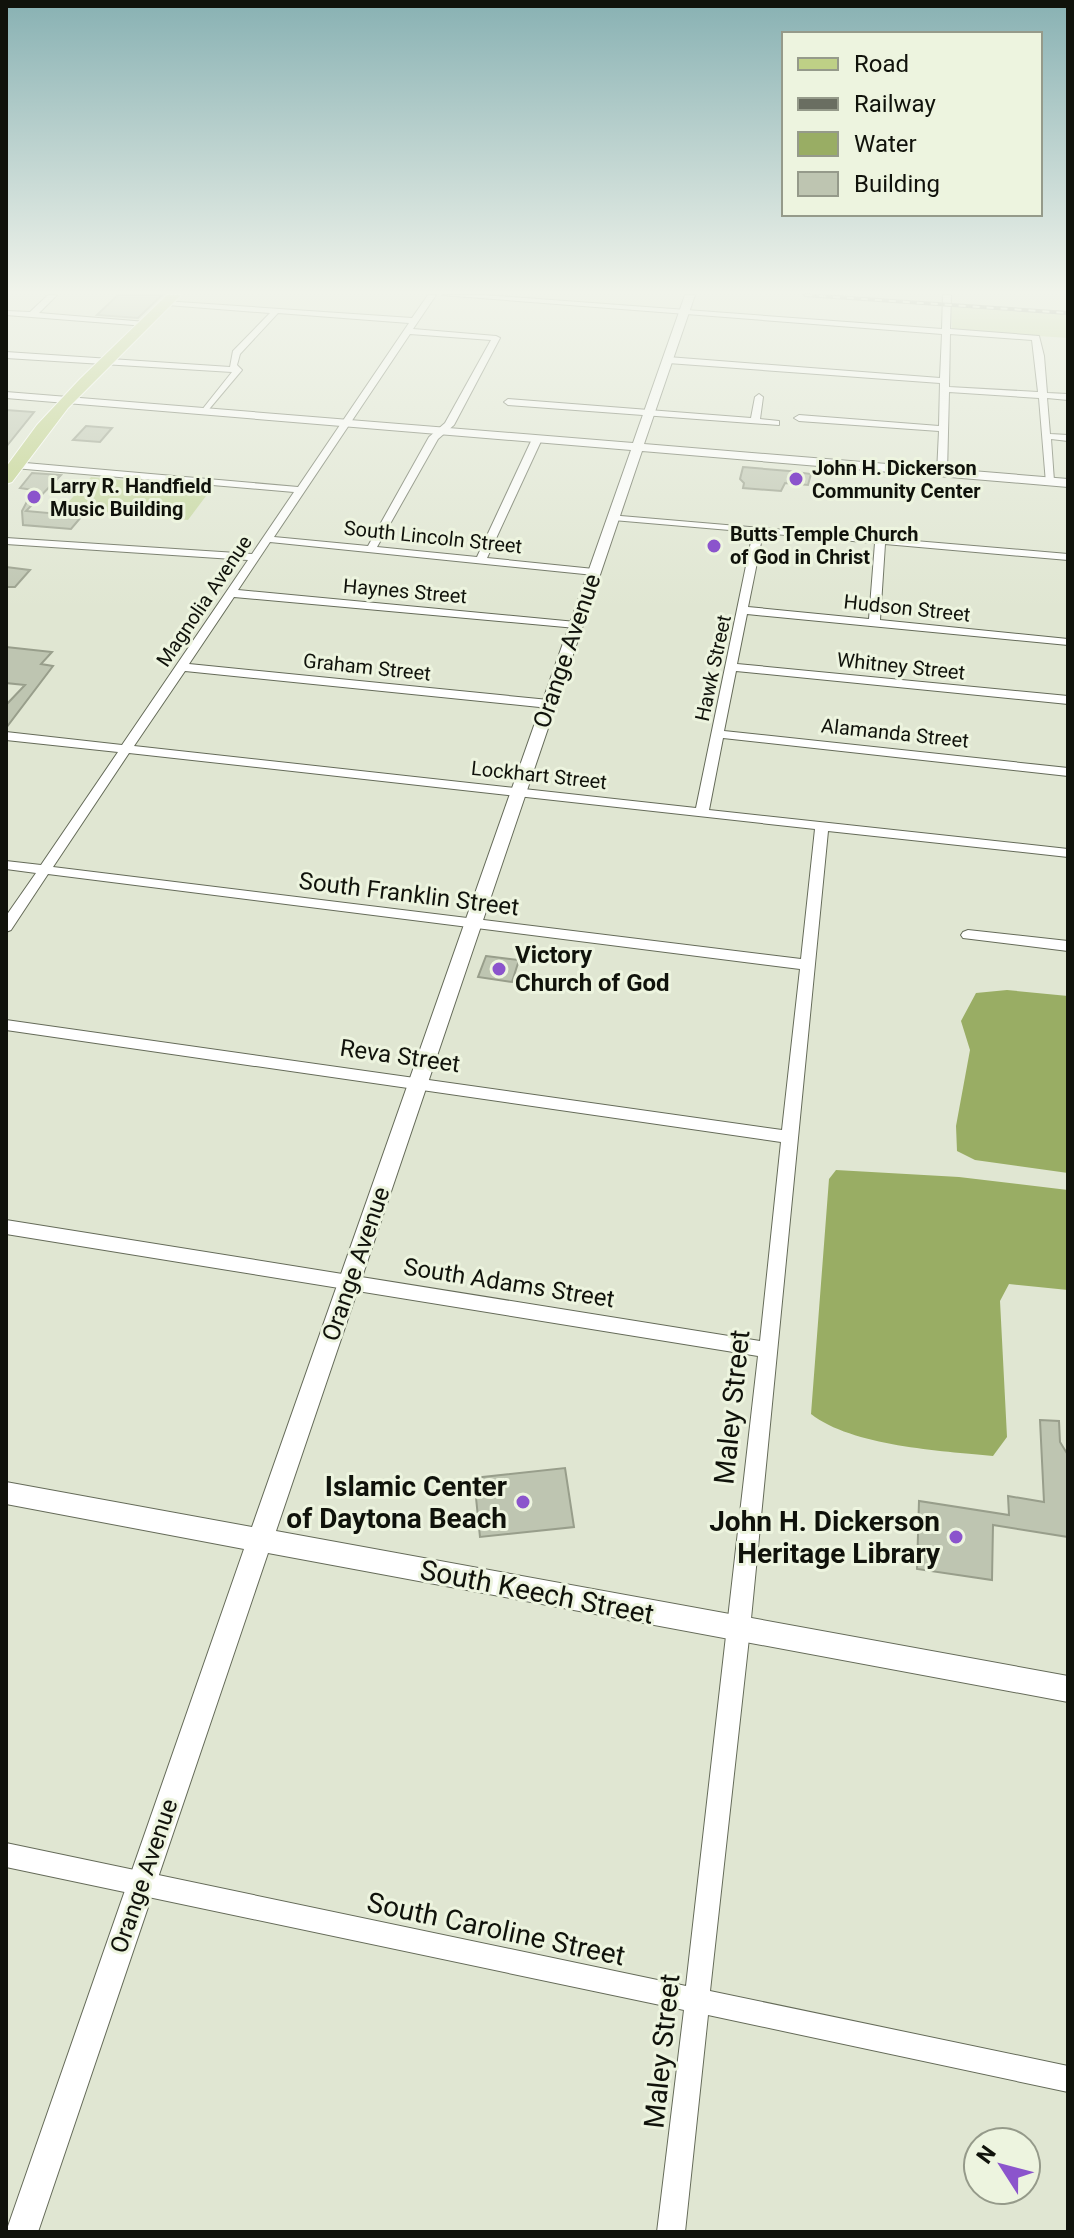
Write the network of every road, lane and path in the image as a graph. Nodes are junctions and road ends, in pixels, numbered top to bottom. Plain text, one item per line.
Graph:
1 (61, 399) edge
2 (214, 399) edge
3 (362, 399) edge
4 (463, 399) edge
5 (654, 399) edge
6 (759, 399) edge
7 (944, 399) edge
8 (1043, 399) edge
9 (68, 400) junction
10 (508, 402) dead end
11 (205, 411) junction
12 (649, 413) junction
13 (799, 418) dead end
14 (755, 422) junction
15 (776, 423) dead end
16 (345, 424) junction
17 (944, 429) junction
18 (441, 432) junction
19 (1047, 436) junction
20 (1068, 438) edge
21 (537, 439) junction
22 (636, 446) junction
23 (10, 472) edge
24 (942, 473) junction
25 (1049, 481) junction
26 (1068, 483) edge
27 (301, 490) junction
28 (613, 517) junction
29 (758, 531) junction
30 (267, 539) junction
31 (6, 541) edge
32 (880, 542) junction
33 (371, 549) junction
34 (255, 557) junction
35 (1068, 557) edge
36 (481, 560) junction
37 (594, 572) junction
38 (231, 593) junction
39 (743, 610) junction
40 (874, 623) junction
41 (576, 625) junction
42 (1068, 642) edge
43 (181, 667) junction
44 (731, 667) junction
45 (1068, 700) edge
46 (549, 704) junction
47 (717, 734) junction
48 (6, 736) edge
49 (125, 750) junction
50 (1068, 772) edge
51 (518, 793) junction
52 (702, 812) junction
53 (822, 826) junction
54 (1068, 853) edge
55 (6, 865) edge
56 (44, 870) junction
57 (473, 924) junction
58 (6, 927) edge
59 (968, 935) dead end
60 (1068, 946) edge
61 (807, 965) junction
62 (6, 1025) edge
63 (418, 1083) junction
64 (788, 1137) junction
65 (6, 1227) edge
66 (349, 1282) junction
67 (768, 1350) junction
68 (6, 1493) edge
69 (260, 1541) junction
70 (739, 1629) junction
71 (1068, 1689) edge
72 (6, 1855) edge
73 (141, 1885) junction
74 (697, 2002) junction
75 (1068, 2079) edge
76 (21, 2232) edge
77 (671, 2232) edge

1 - 9 street
2 - 11 street
3 - 16 street, Magnolia Avenue
4 - 18 street
5 - 12 street, Orange Avenue
6 - 14 street
7 - 17 street
8 - 19 street
9 - 11 street
9 - 23 main road
10 - 12 street
11 - 16 street
12 - 14 street
12 - 22 street, Orange Avenue
13 - 17 street
14 - 15 street
16 - 18 street
16 - 27 street, Magnolia Avenue
17 - 24 street
18 - 21 street
18 - 33 street
19 - 20 street
19 - 25 street
21 - 22 street
21 - 36 street
22 - 24 street
22 - 28 street, Orange Avenue
23 - 27 street
24 - 25 street
25 - 26 street
27 - 30 street, Magnolia Avenue
28 - 29 street
28 - 37 street, Orange Avenue
29 - 32 street
29 - 39 street, Hawk Street
30 - 33 street, South Lincoln Street
30 - 34 street, Magnolia Avenue
31 - 34 street
32 - 35 street
32 - 40 street
33 - 36 street, South Lincoln Street
34 - 38 street, Magnolia Avenue
36 - 37 street, South Lincoln Street
37 - 41 street, Orange Avenue
38 - 41 street, Haynes Street
38 - 43 street, Magnolia Avenue
39 - 40 street, Hudson Street
39 - 44 street, Hawk Street
40 - 42 street, Hudson Street
41 - 46 street, Orange Avenue
43 - 46 street, Graham Street
43 - 49 street, Magnolia Avenue
44 - 45 street, Whitney Street
44 - 47 street, Hawk Street
46 - 51 street, Orange Avenue
47 - 50 street, Alamanda Street
47 - 52 street, Hawk Street
48 - 49 street, Lockhart Street
49 - 51 street, Lockhart Street
49 - 56 street, Magnolia Avenue
51 - 52 street, Lockhart Street
51 - 57 street, Orange Avenue
52 - 53 street, Lockhart Street
53 - 54 street, Lockhart Street
53 - 61 street, Maley Street
55 - 56 street, South Franklin Street
56 - 57 street, South Franklin Street
56 - 58 street, Magnolia Avenue
57 - 61 street, South Franklin Street
57 - 63 street, Orange Avenue
59 - 60 street
61 - 64 street, Maley Street
62 - 63 street, Reva Street
63 - 64 street, Reva Street
63 - 66 street, Orange Avenue
64 - 67 street, Maley Street
65 - 66 street, South Adams Street
66 - 67 street, South Adams Street
66 - 69 street, Orange Avenue
67 - 70 street, Maley Street
68 - 69 street, South Keech Street
69 - 70 street, South Keech Street
69 - 73 street, Orange Avenue
70 - 71 street, South Keech Street
70 - 74 street, Maley Street
72 - 73 street, South Caroline Street
73 - 74 street, South Caroline Street
73 - 76 street, Orange Avenue
74 - 75 street, South Caroline Street
74 - 77 street, Maley Street

